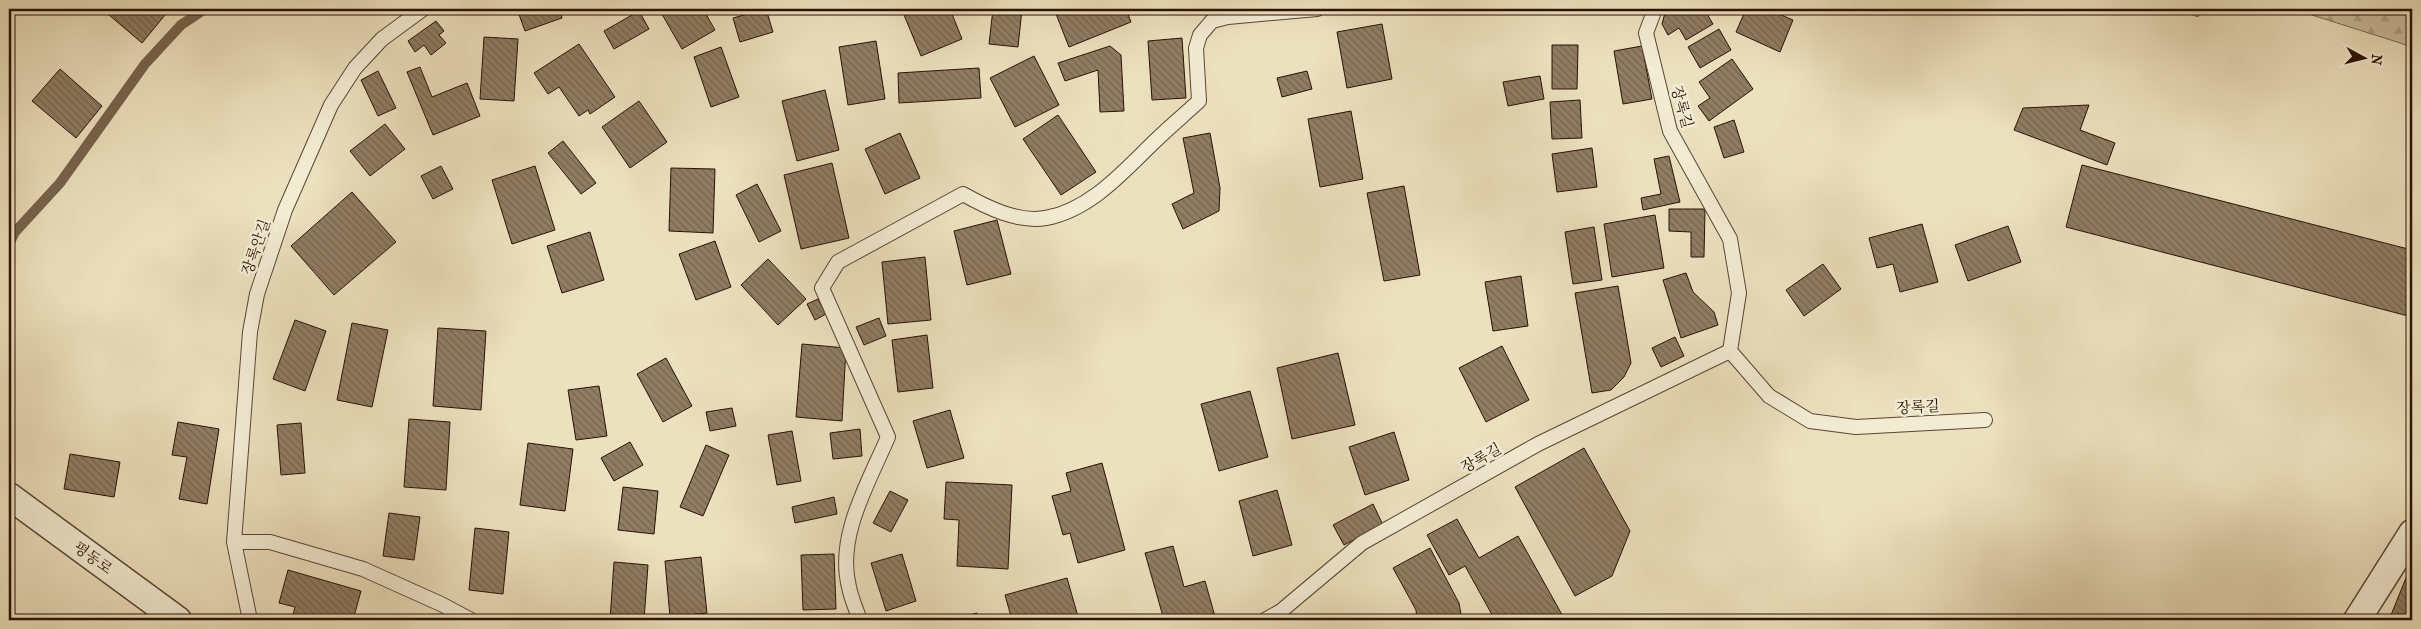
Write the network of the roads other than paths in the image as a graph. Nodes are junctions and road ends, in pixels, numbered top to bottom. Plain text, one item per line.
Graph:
1 (423, 9) edge
2 (1317, 9) edge
3 (1655, 9) edge
4 (1730, 351) junction
5 (1985, 420) dead end
6 (9, 496) edge
7 (2412, 533) edge
8 (234, 542) junction
9 (178, 620) edge
10 (250, 620) edge
11 (471, 620) edge
12 (860, 620) edge
13 (1265, 620) edge
14 (2357, 620) edge

1 - 8 lane, 장록안길
2 - 12 lane
3 - 4 lane, 장록길
4 - 5 lane, 장록길
4 - 13 lane, 장록길
6 - 9 street, 평동로
7 - 14 street
8 - 10 lane, 장록안길
8 - 11 lane

